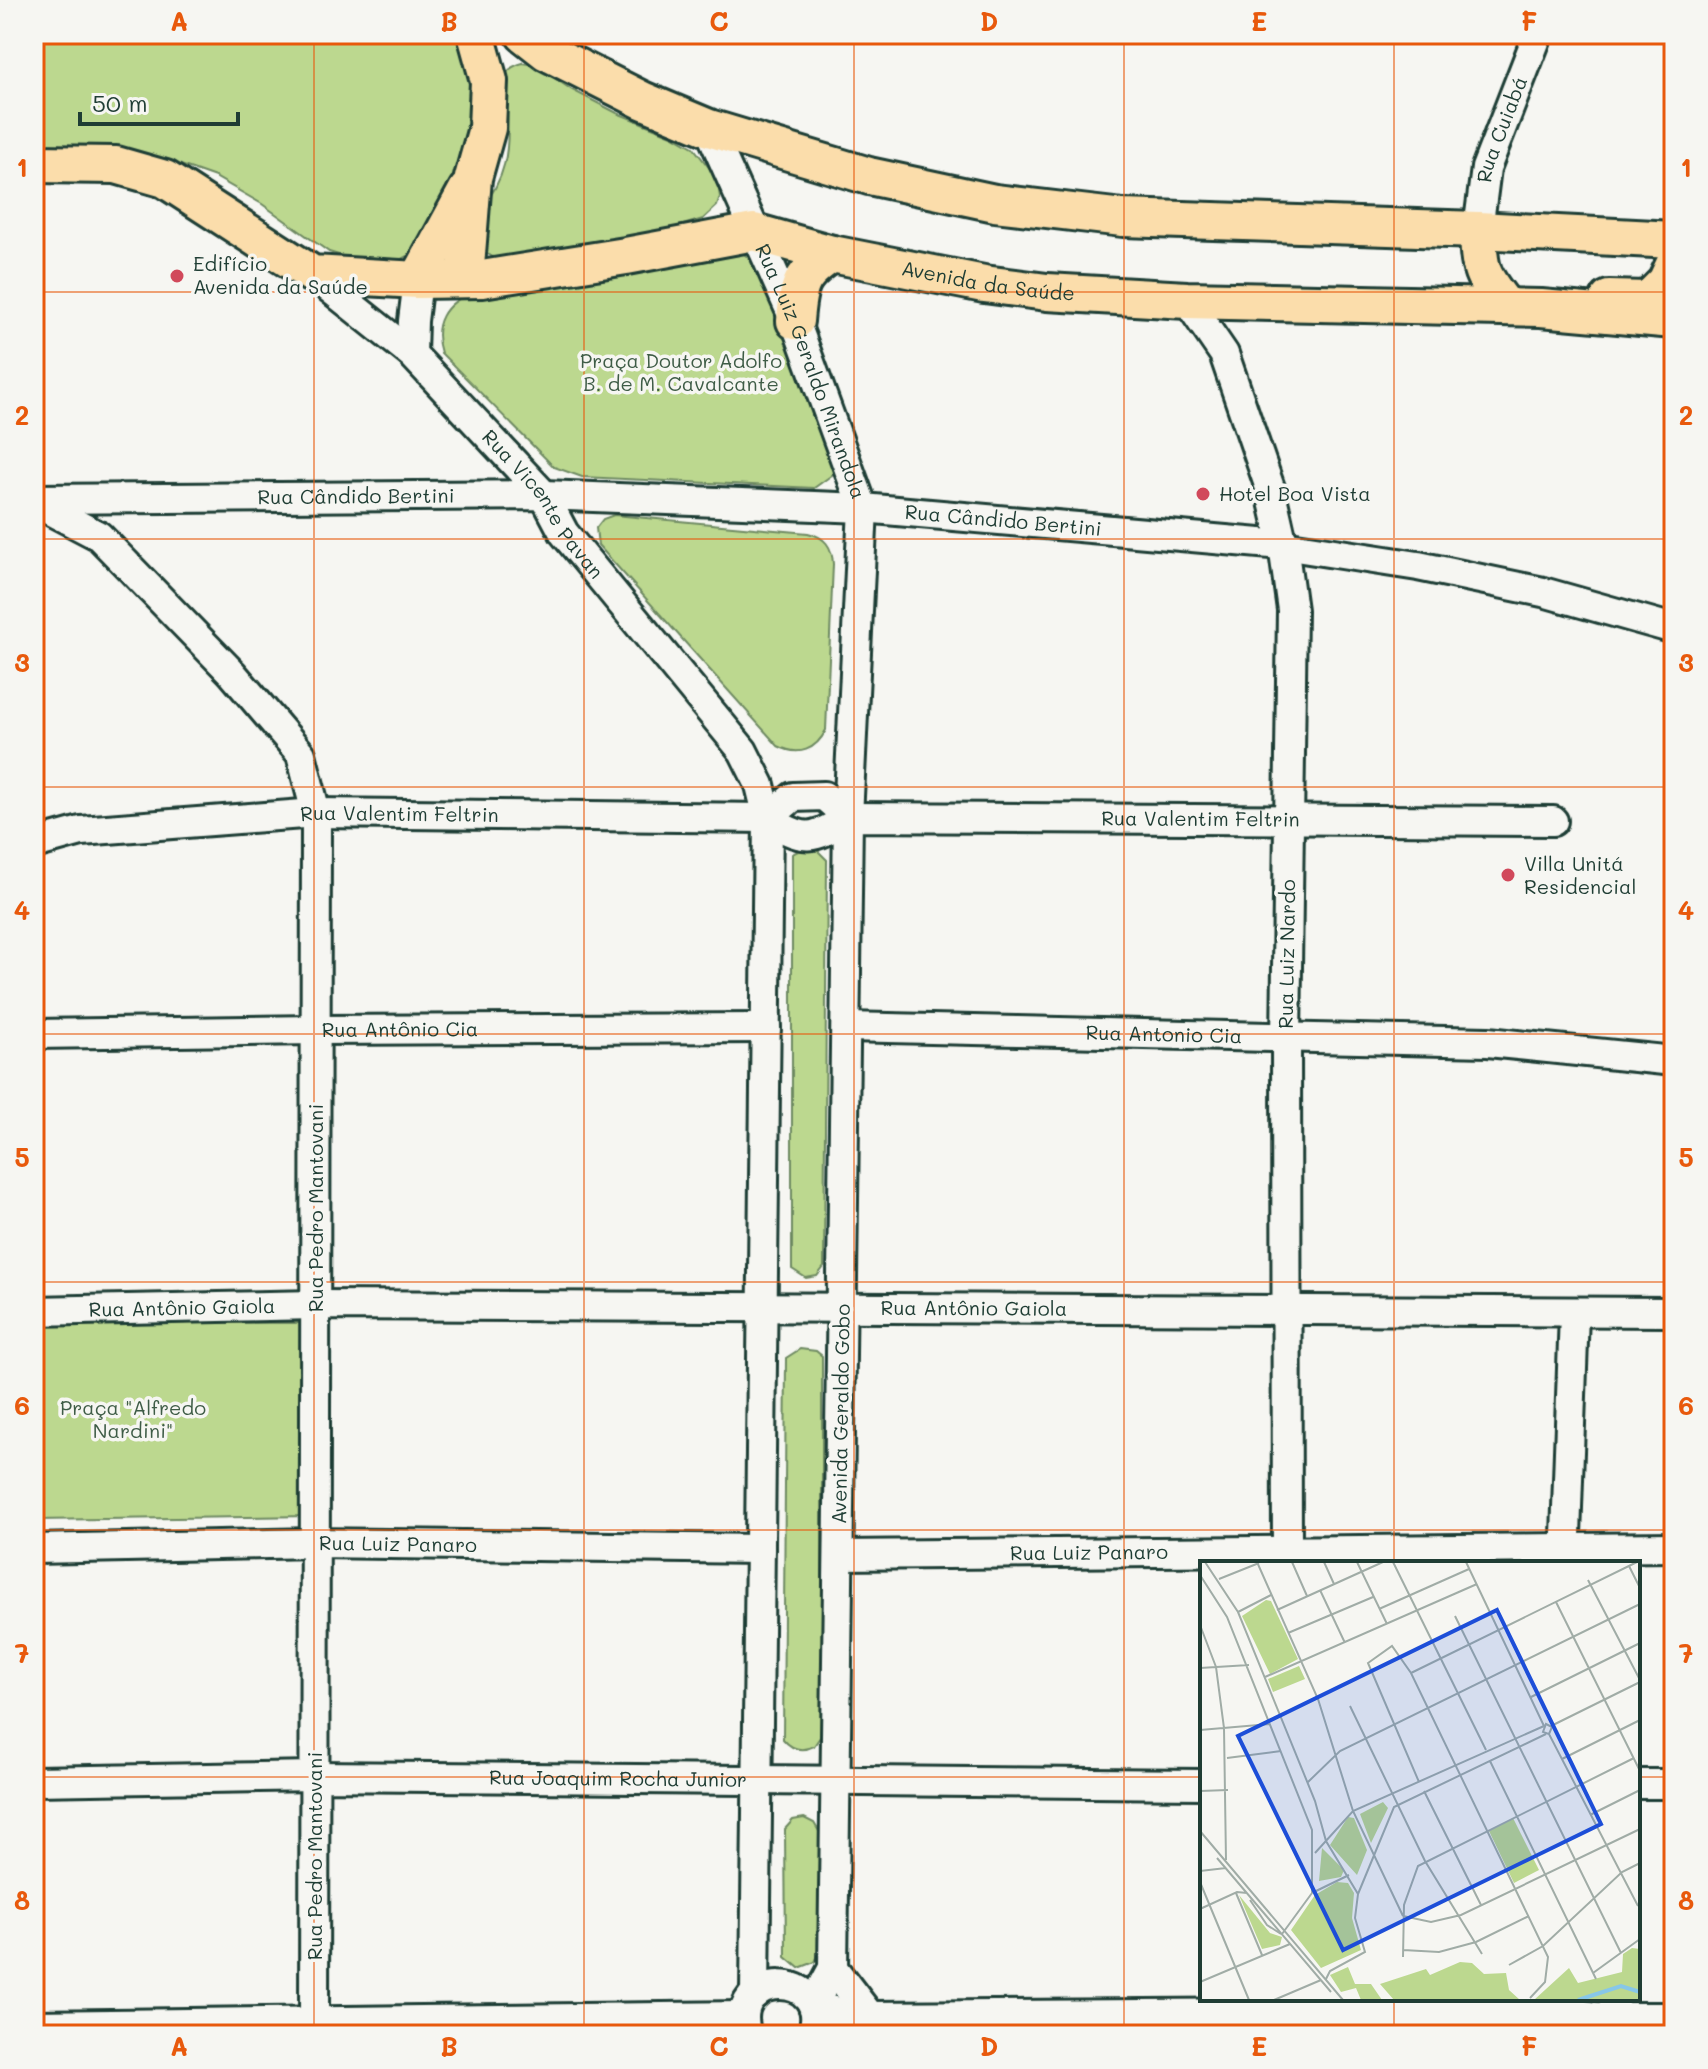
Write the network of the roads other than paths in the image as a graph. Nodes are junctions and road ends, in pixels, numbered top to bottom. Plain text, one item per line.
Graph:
1 (476, 34) edge
2 (1538, 34) edge
3 (536, 43) edge
4 (489, 81) junction
5 (709, 128) junction
6 (34, 164) edge
7 (473, 178) junction
8 (1478, 230) junction
9 (754, 232) junction
10 (1674, 240) edge
11 (832, 254) junction
12 (1674, 265) edge
13 (312, 274) junction
14 (465, 279) junction
15 (418, 280) junction
16 (1187, 300) junction
17 (1242, 301) junction
18 (1524, 307) junction
19 (1674, 320) edge
20 (795, 321) junction
21 (412, 354) junction
22 (1224, 354) junction
23 (544, 495) junction
24 (34, 500) edge
25 (863, 508) junction
26 (1283, 545) junction
27 (1674, 629) edge
28 (316, 813) junction
29 (848, 817) junction
30 (768, 818) junction
31 (1290, 821) junction
32 (1553, 821) dead end
33 (34, 844) edge
34 (846, 1027) junction
35 (766, 1028) junction
36 (316, 1030) junction
37 (34, 1034) edge
38 (1286, 1039) junction
39 (1674, 1061) edge
40 (316, 1305) junction
41 (842, 1307) junction
42 (763, 1308) junction
43 (34, 1311) edge
44 (1285, 1311) junction
45 (1674, 1312) edge
46 (1574, 1313) junction
47 (315, 1543) junction
48 (1674, 1547) edge
49 (34, 1549) edge
50 (760, 1549) junction
51 (839, 1555) junction
52 (1565, 1556) edge
53 (1286, 1557) edge
54 (315, 1776) junction
55 (34, 1781) edge
56 (758, 1782) junction
57 (836, 1782) junction
58 (1200, 1784) edge
59 (1640, 1784) edge
60 (1674, 1784) edge
61 (833, 1968) junction
62 (749, 2015) edge
63 (813, 2016) edge
64 (870, 2016) junction
65 (1294, 2016) edge
66 (1674, 2017) edge
67 (1560, 2019) edge
68 (34, 2025) edge
69 (1040, 2025) edge
70 (543, 2027) edge
71 (314, 2028) edge
72 (83, 2030) edge
73 (1210, 2035) edge

1 - 4 main road
2 - 8 street, Rua Cuiabá
3 - 4 main road
3 - 5 main road
4 - 7 main road
5 - 8 main road
5 - 9 street, Rua Luiz Geraldo Mirandola
6 - 13 main road
7 - 14 main road
7 - 15 main road
8 - 10 main road
8 - 18 main road
9 - 11 main road, Avenida da Saúde
9 - 14 main road, Avenida da Saúde
9 - 20 street, Rua Luiz Geraldo Mirandola
11 - 16 main road, Avenida da Saúde
11 - 20 main road
12 - 18 main road
13 - 15 main road, Avenida da Saúde
13 - 21 street, Rua Vicente Pavan
14 - 15 main road, Avenida da Saúde
15 - 21 street
16 - 17 main road, Avenida da Saúde
16 - 22 street, Rua Luiz Nardo
17 - 18 main road, Avenida da Saúde
17 - 22 street, Rua Luiz Nardo
18 - 19 main road, Avenida da Saúde
20 - 25 street, Rua Luiz Geraldo Mirandola
21 - 23 street, Rua Vicente Pavan
22 - 26 street, Rua Luiz Nardo
23 - 24 street, Rua Cândido Bertini
23 - 25 street, Rua Cândido Bertini
23 - 30 street, Rua Vicente Pavan
24 - 28 street, Rua Pedro Mantovani
25 - 26 street, Rua Cândido Bertini
25 - 29 street, Rua Luiz Geraldo Mirandola
26 - 27 street, Rua Cândido Bertini
26 - 31 street, Rua Luiz Nardo
28 - 30 street, Rua Valentim Feltrin
28 - 33 street, Rua Valentim Feltrin
28 - 36 street, Rua Pedro Mantovani
29 - 30 street, Rua Valentim Feltrin
29 - 30 street
29 - 31 street, Rua Valentim Feltrin
29 - 34 street, Avenida Geraldo Gobo
30 - 35 street
31 - 32 street, Rua Valentim Feltrin
31 - 38 street, Rua Luiz Nardo
34 - 38 street, Rua Antonio Cia
34 - 41 street, Avenida Geraldo Gobo
35 - 36 street, Rua Antônio Cia
35 - 42 street
36 - 37 street, Rua Antônio Cia
36 - 40 street, Rua Pedro Mantovani
38 - 39 street, Rua Antonio Cia
38 - 44 street, Rua Luiz Nardo
40 - 42 street, Rua Antônio Gaiola
40 - 43 street, Rua Antônio Gaiola
40 - 47 street, Rua Pedro Mantovani
41 - 42 street, Rua Antônio Gaiola
41 - 44 street, Rua Antônio Gaiola
41 - 51 street, Avenida Geraldo Gobo
42 - 50 street
44 - 46 street, Rua Antônio Gaiola
44 - 53 street, Rua Luiz Nardo
45 - 46 street, Rua Antônio Gaiola
46 - 52 street
47 - 49 street, Rua Luiz Panaro
47 - 50 street, Rua Luiz Panaro
47 - 54 street, Rua Pedro Mantovani
48 - 52 street, Rua Luiz Panaro
50 - 56 street
51 - 53 street, Rua Luiz Panaro
51 - 57 street, Avenida Geraldo Gobo
52 - 53 street, Rua Luiz Panaro
54 - 55 street, Rua Joaquim Rocha Junior
54 - 56 street, Rua Joaquim Rocha Junior
54 - 71 street, Rua Pedro Mantovani
56 - 57 street, Rua Joaquim Rocha Junior
56 - 62 street
57 - 58 street, Rua Joaquim Rocha Junior
57 - 61 street, Avenida Geraldo Gobo
59 - 60 street
61 - 63 street, Avenida Geraldo Gobo
61 - 64 street
62 - 63 street
62 - 70 street
63 - 64 street
64 - 69 street
65 - 67 street
65 - 69 street
65 - 73 street
66 - 67 street
68 - 72 street
70 - 71 street
71 - 72 street

